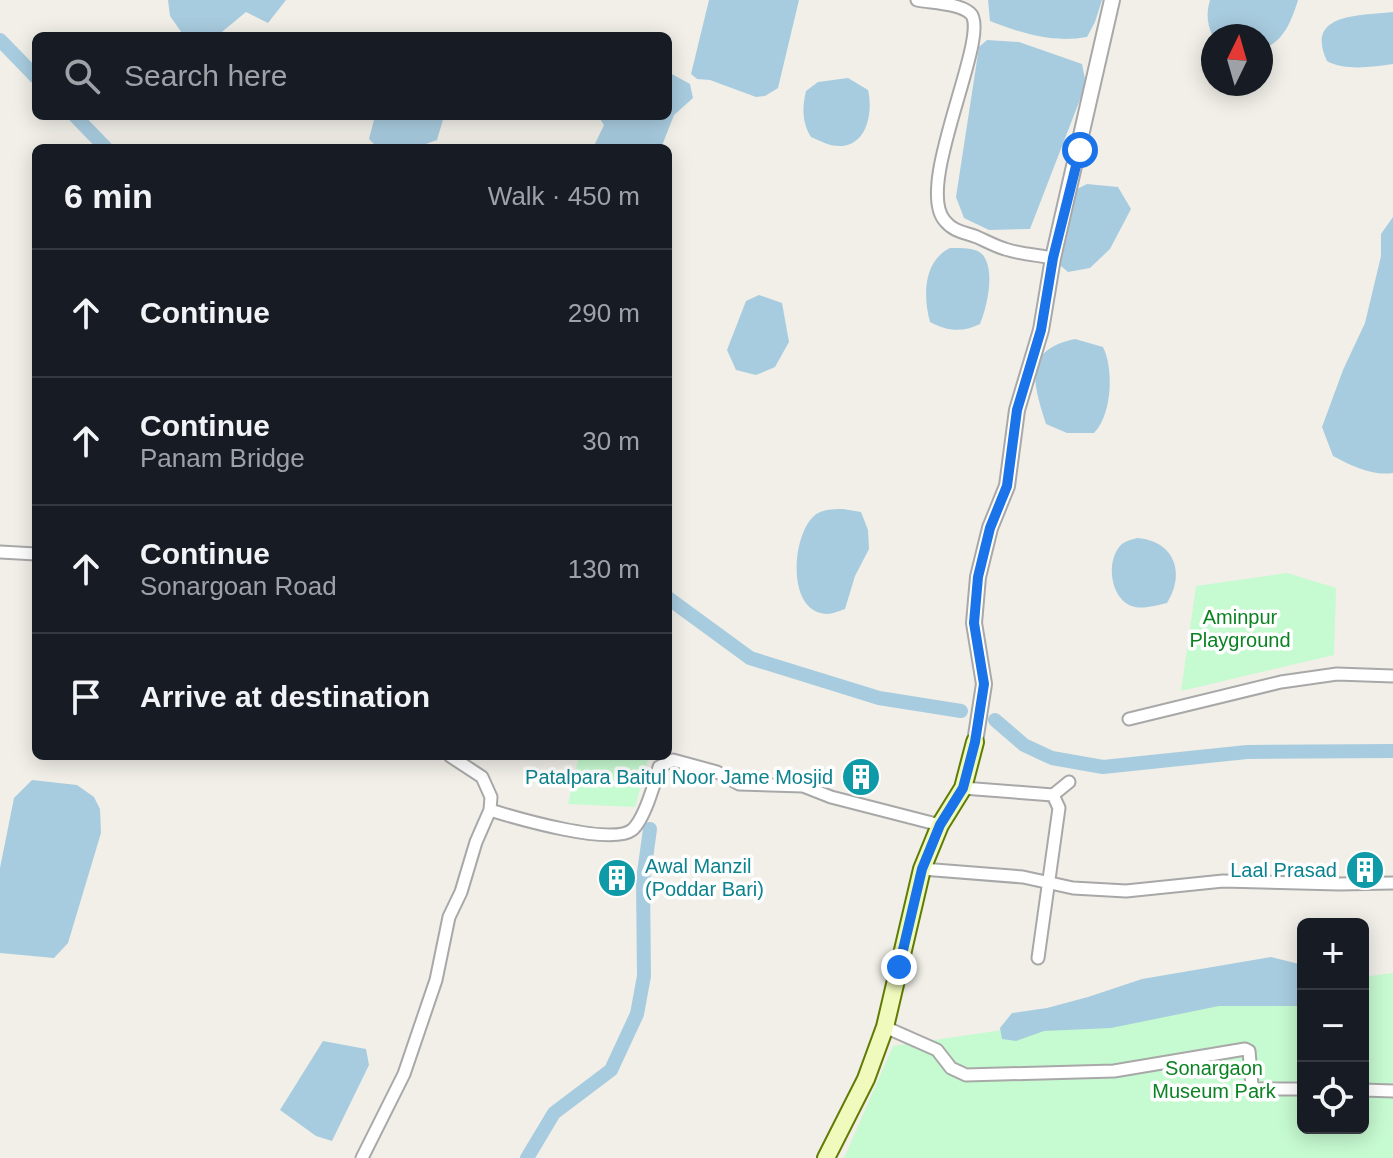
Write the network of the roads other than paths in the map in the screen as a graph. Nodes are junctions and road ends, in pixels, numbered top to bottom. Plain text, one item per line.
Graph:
1 (917, 0) edge
2 (1112, 0) edge
3 (1053, 258) junction
4 (0, 552) edge
5 (32, 554) edge
6 (1393, 676) edge
7 (1129, 719) dead end
8 (975, 742) joint
9 (456, 760) edge
10 (1069, 782) dead end
11 (963, 788) junction
12 (1053, 795) junction
13 (490, 810) junction
14 (940, 825) junction
15 (922, 869) junction
16 (1048, 881) junction
17 (1393, 883) edge
18 (1038, 958) dead end
19 (885, 1027) junction
20 (1297, 1089) edge
21 (1369, 1090) edge
22 (1393, 1091) edge
23 (362, 1158) edge
24 (826, 1158) edge

1 - 3 street
2 - 3 street
3 - 8 street
4 - 5 street
6 - 7 street
8 - 11 main road
9 - 13 street
10 - 12 street
11 - 12 street
11 - 14 main road
12 - 16 street
13 - 14 street
13 - 23 street
14 - 15 main road
15 - 16 street
15 - 19 main road
16 - 17 street
16 - 18 street
19 - 20 street
19 - 24 main road
21 - 22 street

